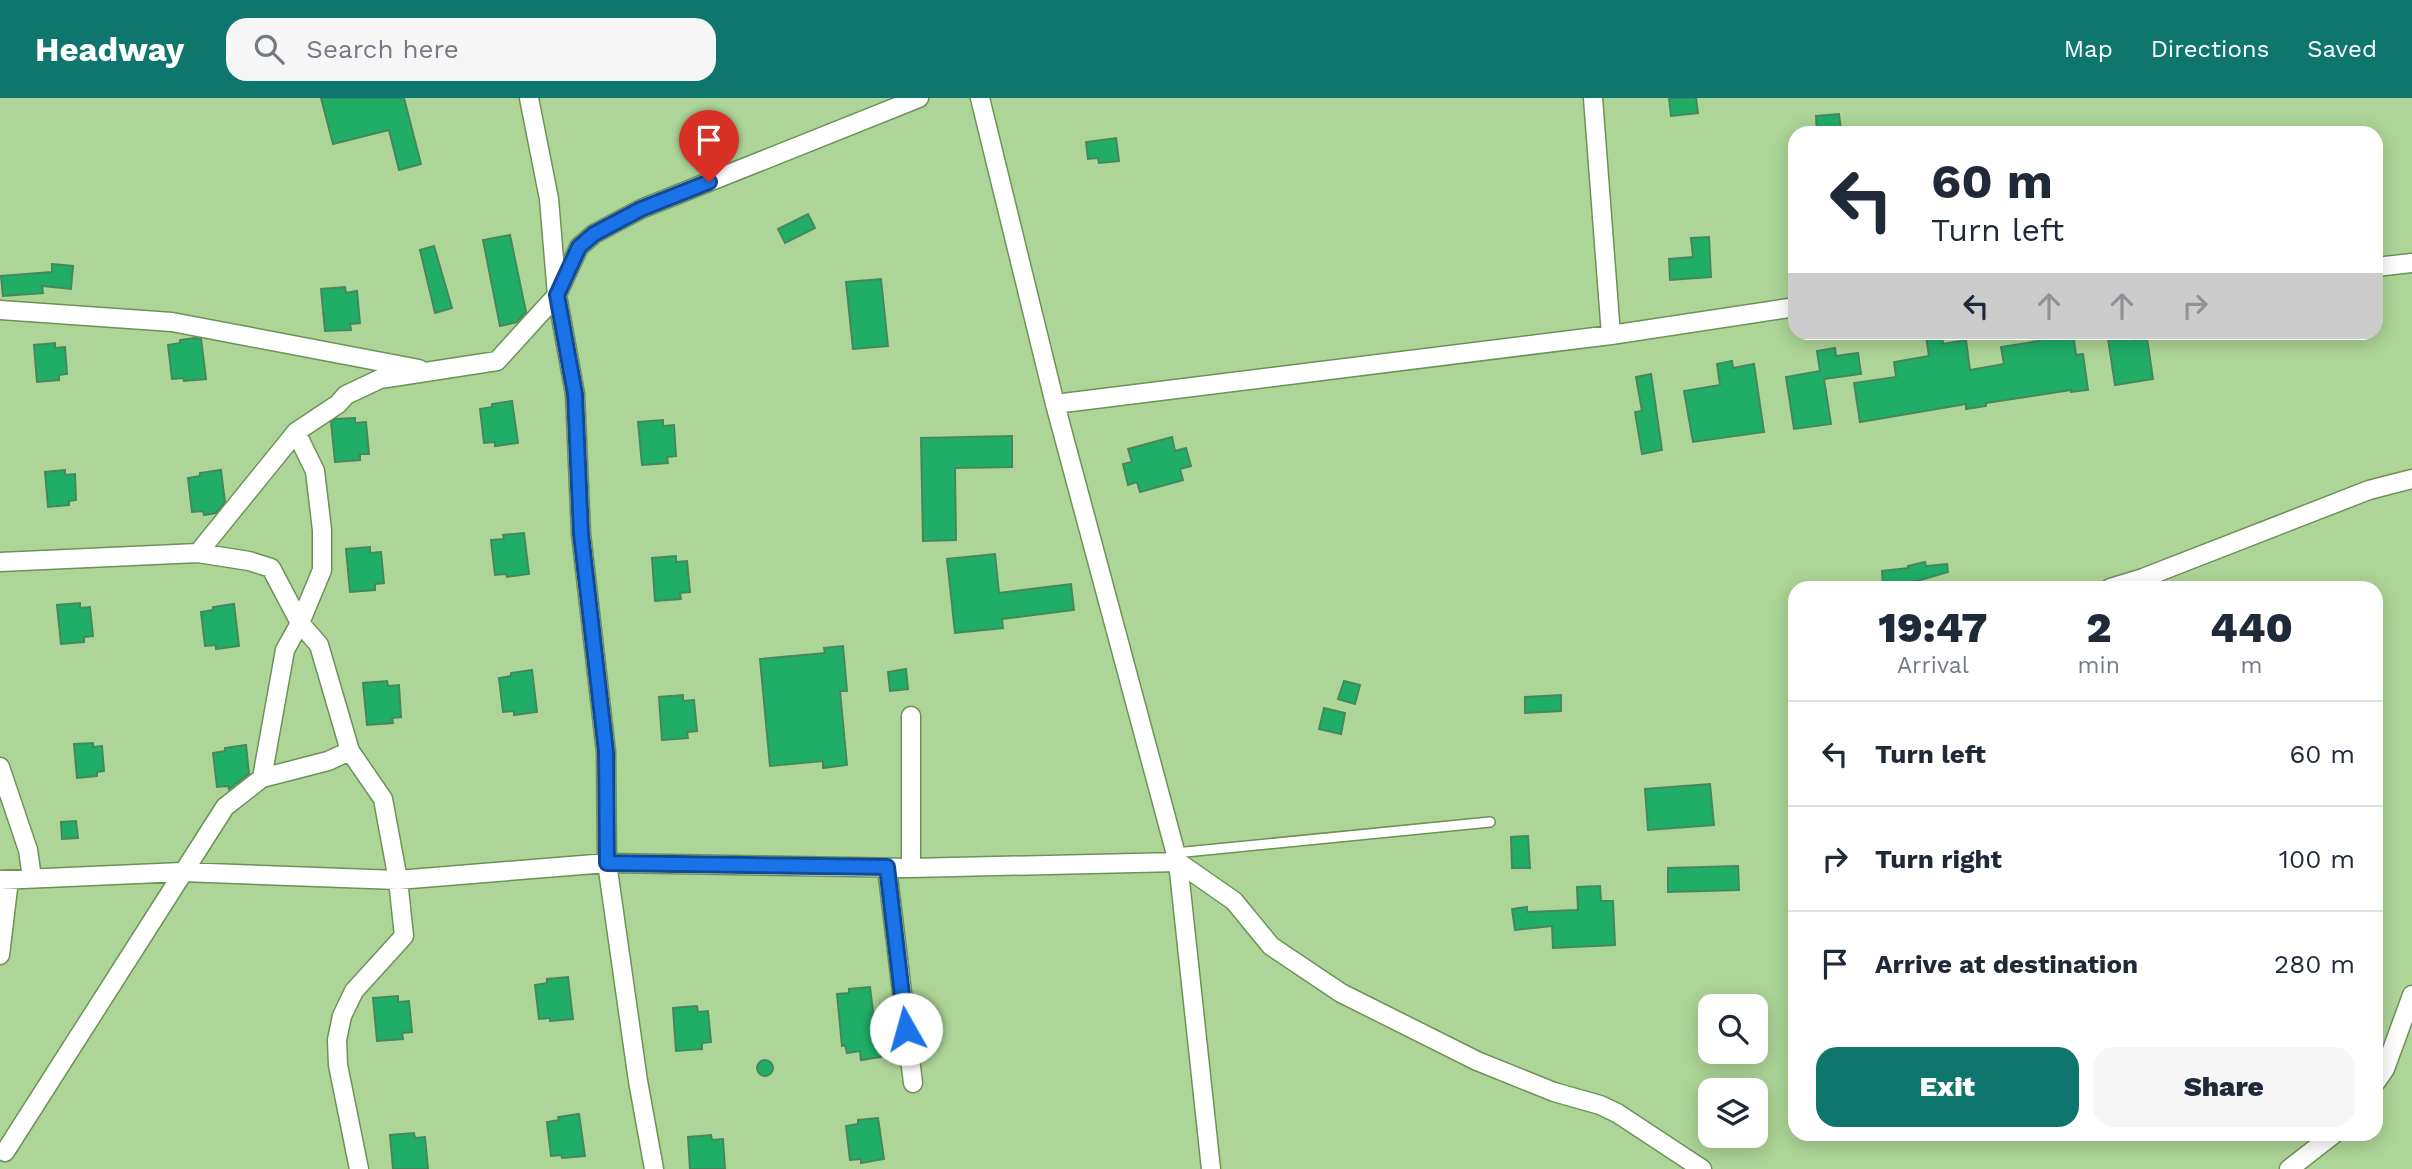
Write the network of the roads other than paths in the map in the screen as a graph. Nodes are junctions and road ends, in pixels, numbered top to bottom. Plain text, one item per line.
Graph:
1 (529, 98) edge
2 (919, 98) edge
3 (981, 98) edge
4 (1594, 98) edge
5 (2412, 263) edge
6 (2383, 266) edge
7 (557, 295) junction
8 (1788, 308) edge
9 (0, 310) edge
10 (1611, 335) junction
11 (436, 372) junction
12 (1055, 404) junction
13 (296, 432) junction
14 (2412, 479) edge
15 (198, 552) junction
16 (0, 562) edge
17 (2133, 581) edge
18 (300, 623) junction
19 (911, 716) dead end
20 (350, 751) junction
21 (0, 767) edge
22 (262, 778) junction
23 (1490, 822) dead end
24 (1177, 857) junction
25 (607, 863) junction
26 (887, 867) junction
27 (911, 868) junction
28 (182, 872) junction
29 (33, 878) junction
30 (5, 880) edge
31 (398, 880) junction
32 (0, 955) edge
33 (2412, 995) edge
34 (2383, 1072) edge
35 (913, 1083) dead end
36 (0, 1134) edge
37 (2325, 1141) edge
38 (2, 1153) edge
39 (359, 1169) edge
40 (654, 1169) edge
41 (1211, 1169) edge
42 (1702, 1169) edge
43 (2289, 1169) edge

1 - 7 street
2 - 7 street
3 - 12 street
4 - 10 street
5 - 6 street
7 - 11 street
7 - 25 street
8 - 10 street
9 - 11 street
10 - 12 street
11 - 13 street
12 - 24 street
13 - 15 street
13 - 18 street
14 - 17 street
15 - 16 street
15 - 18 street
18 - 20 street
18 - 22 street
19 - 27 street
20 - 22 street
20 - 31 street
21 - 29 street
22 - 28 street
23 - 24 lane
24 - 27 street
24 - 41 street
24 - 42 street
25 - 26 street
25 - 31 street
25 - 40 street
26 - 27 street
26 - 35 street
28 - 29 street
28 - 31 street
28 - 38 street
29 - 30 street
30 - 32 street
31 - 39 street
33 - 34 street
36 - 38 street
37 - 43 street

